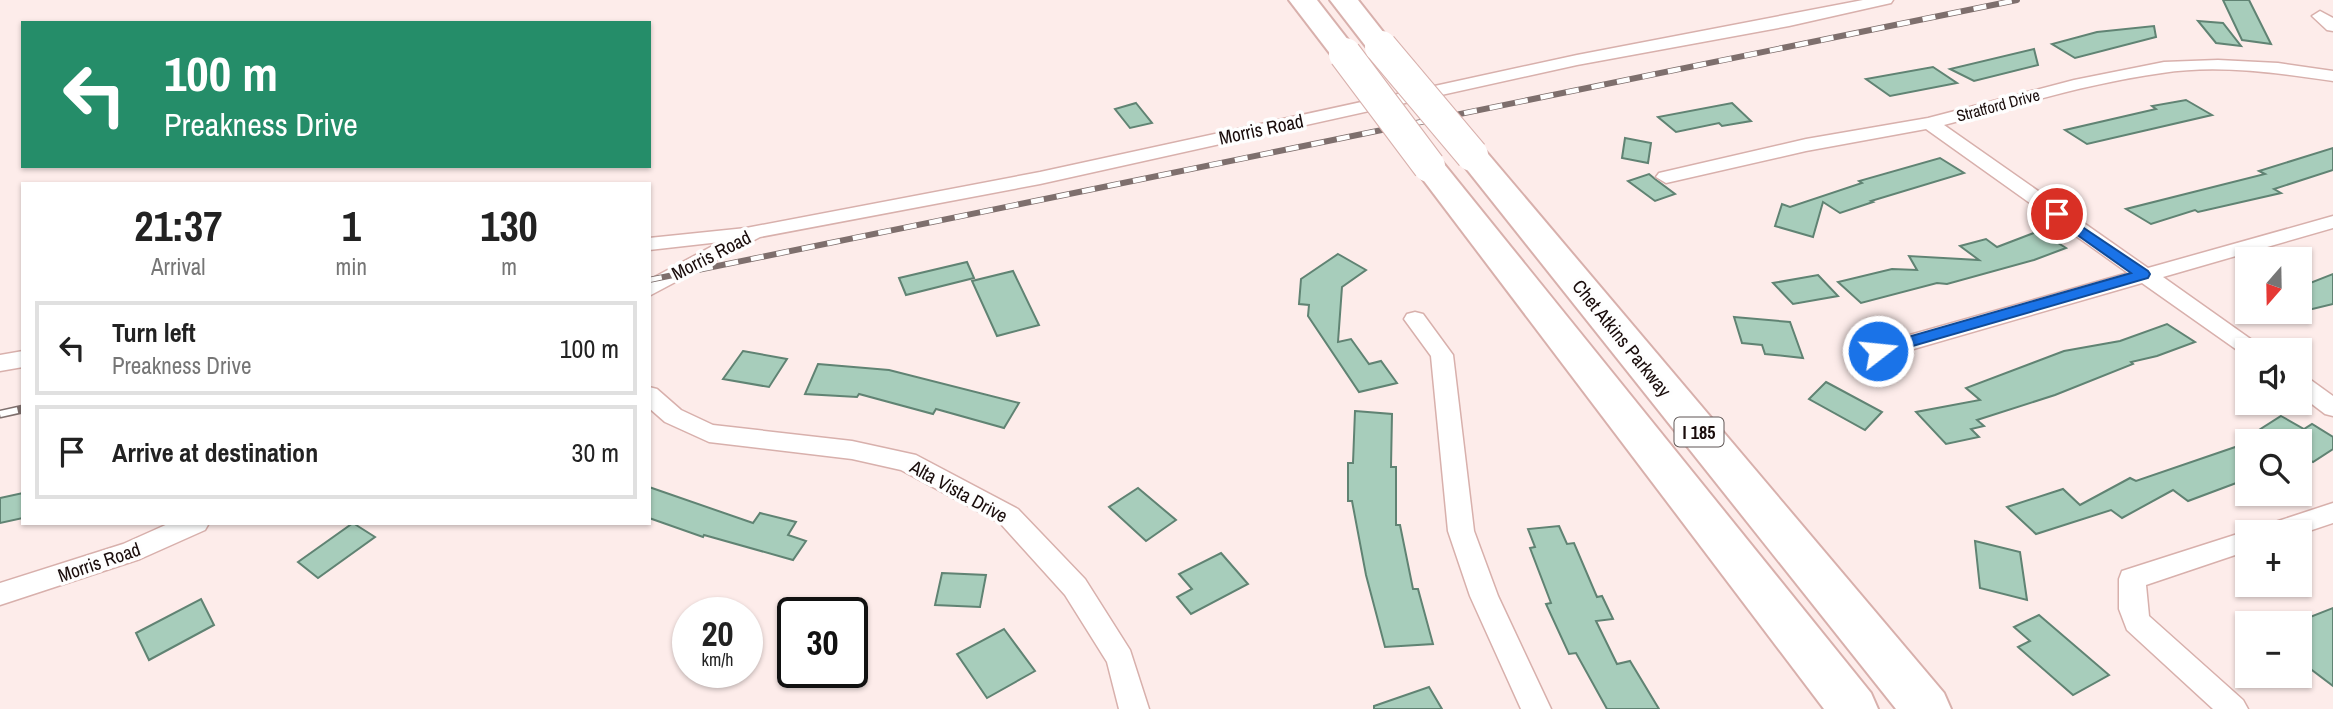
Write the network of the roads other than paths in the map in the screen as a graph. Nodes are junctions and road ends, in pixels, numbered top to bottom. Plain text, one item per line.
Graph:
1 (1303, 0) edge
2 (1344, 0) edge
3 (1885, 0) edge
4 (2333, 76) edge
5 (1928, 123) junction
6 (1666, 177) dead end
7 (2333, 222) edge
8 (754, 232) junction
9 (651, 244) edge
10 (2143, 274) junction
11 (651, 288) edge
12 (1415, 319) dead end
13 (2235, 339) edge
14 (1878, 351) dead end
15 (21, 359) edge
16 (0, 363) edge
17 (2312, 393) edge
18 (651, 397) edge
19 (2333, 408) edge
20 (2333, 513) edge
21 (2312, 520) edge
22 (192, 525) edge
23 (2235, 545) edge
24 (2, 595) edge
25 (1134, 709) edge
26 (1536, 709) edge
27 (1853, 709) edge
28 (1926, 709) edge
29 (2234, 709) edge

1 - 27 highway, I 185, bridge
2 - 28 highway, Chet Atkins Parkway / I 185, bridge
3 - 8 street, Morris Road
4 - 5 street, Stratford Drive
5 - 6 street, Stratford Drive
5 - 10 street
7 - 10 street
8 - 9 street
8 - 11 street, Morris Road
10 - 13 street
10 - 14 street
12 - 26 street
15 - 16 street
17 - 19 street
18 - 25 street, Alta Vista Drive
20 - 21 street
22 - 24 street, Morris Road
23 - 29 street

